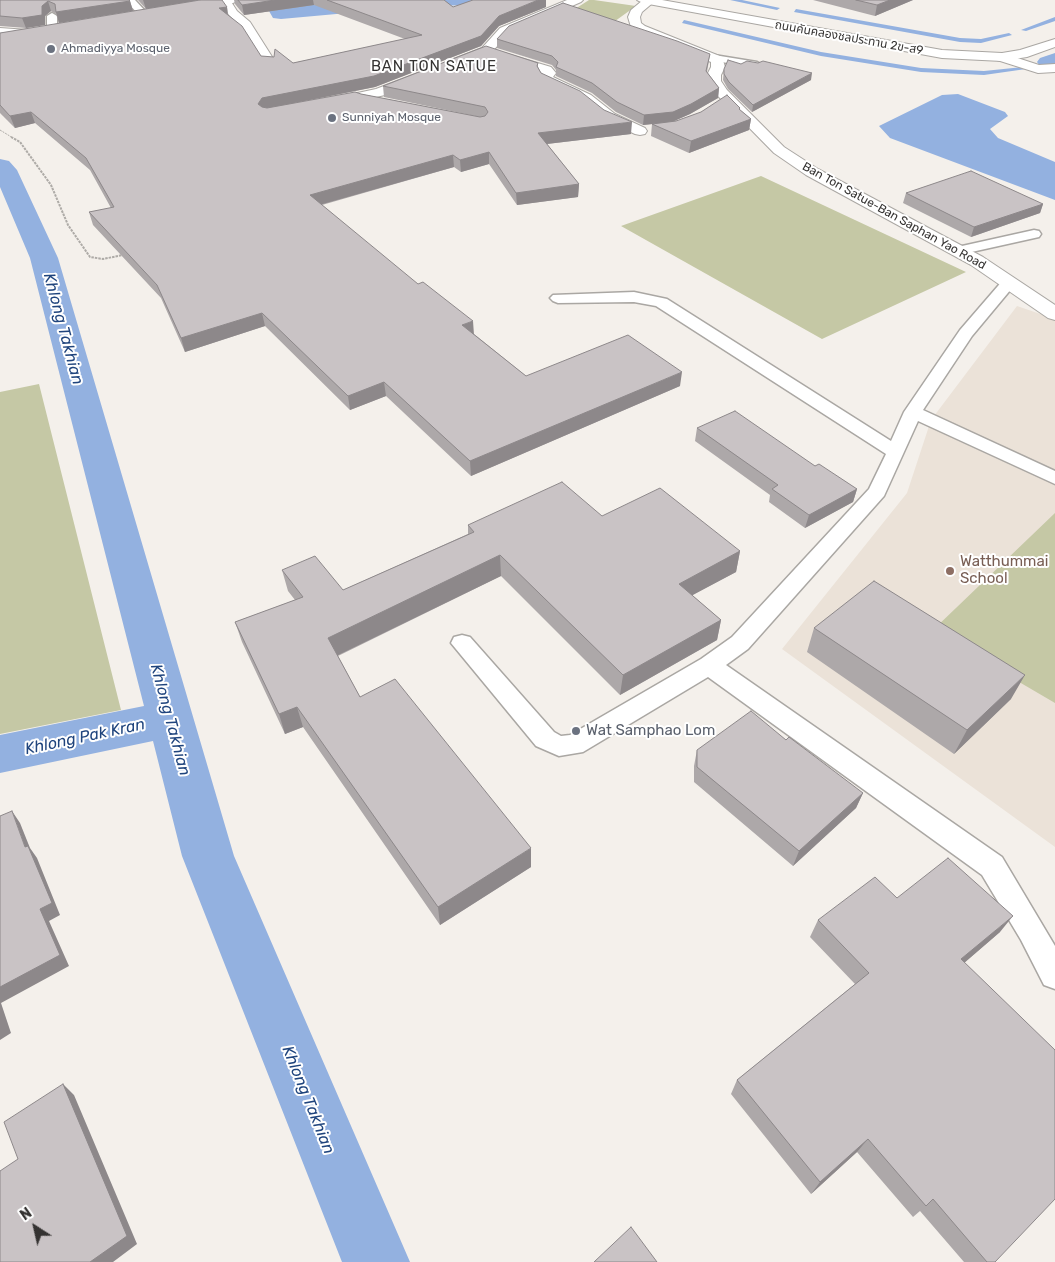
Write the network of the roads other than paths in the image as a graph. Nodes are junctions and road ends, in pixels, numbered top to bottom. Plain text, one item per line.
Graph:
1 (130, 0) edge
2 (242, 0) edge
3 (577, 0) edge
4 (646, 0) edge
5 (228, 1) edge
6 (174, 10) edge
7 (149, 14) joint
8 (52, 16) edge
9 (125, 18) edge
10 (56, 29) joint
11 (0, 32) edge
12 (28, 34) junction
13 (0, 38) edge
14 (1055, 43) edge
15 (486, 51) junction
16 (1002, 57) junction
17 (714, 58) junction
18 (270, 63) edge
19 (757, 65) edge
20 (1055, 68) edge
21 (727, 98) junction
22 (354, 99) junction
23 (392, 104) edge
24 (316, 105) edge
25 (713, 105) edge
26 (640, 131) joint
27 (655, 131) edge
28 (1034, 234) dead end
29 (958, 250) junction
30 (1009, 282) junction
31 (558, 298) dead end
32 (1055, 314) edge
33 (912, 412) junction
34 (896, 452) junction
35 (1055, 478) edge
36 (462, 643) dead end
37 (709, 665) junction
38 (1055, 975) edge

1 - 7 lane
2 - 5 street
3 - 15 street
4 - 16 street, ถนนคันคลองชลประทาน 2ข-ส9
4 - 17 street
5 - 6 street
5 - 18 street
7 - 9 street
8 - 10 lane
10 - 12 street
11 - 12 street
12 - 13 street
14 - 16 street, ถนนคันคลองชลประทาน 2ข-ส9
15 - 22 street
15 - 26 street
16 - 20 street
17 - 19 lane
17 - 21 street, Ban Ton Satue-Ban Saphan Yao Road
21 - 25 lane
21 - 29 street, Ban Ton Satue-Ban Saphan Yao Road
22 - 23 street
22 - 24 street
26 - 27 lane
28 - 29 lane
29 - 30 street, Ban Ton Satue-Ban Saphan Yao Road
30 - 32 street, Ban Ton Satue-Ban Saphan Yao Road
30 - 33 lane
31 - 34 lane
33 - 34 lane
33 - 35 lane
34 - 37 lane
36 - 37 lane
37 - 38 lane

